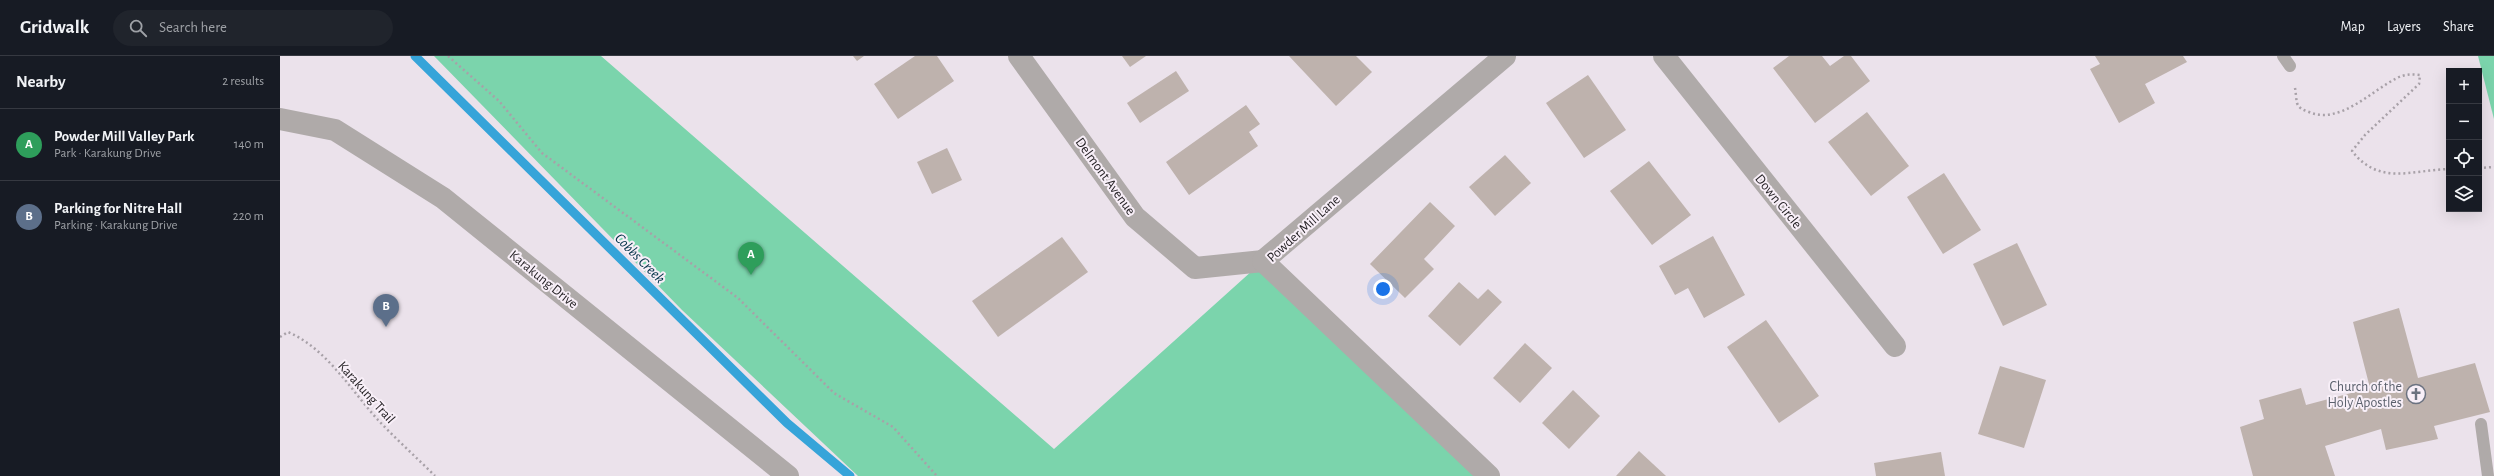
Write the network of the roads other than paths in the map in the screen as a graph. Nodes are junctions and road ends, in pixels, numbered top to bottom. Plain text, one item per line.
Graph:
1 (1018, 56) edge
2 (1505, 56) edge
3 (1664, 56) edge
4 (280, 119) edge
5 (1263, 261) junction
6 (1895, 346) dead end
7 (2481, 424) dead end
8 (788, 476) edge
9 (1489, 476) edge
10 (2488, 476) edge

1 - 5 street, Delmont Avenue
2 - 5 street, Powder Mill Lane
3 - 6 street, Down Circle
4 - 8 street, Karakung Drive
5 - 9 street, Powder Mill Lane
7 - 10 lane

